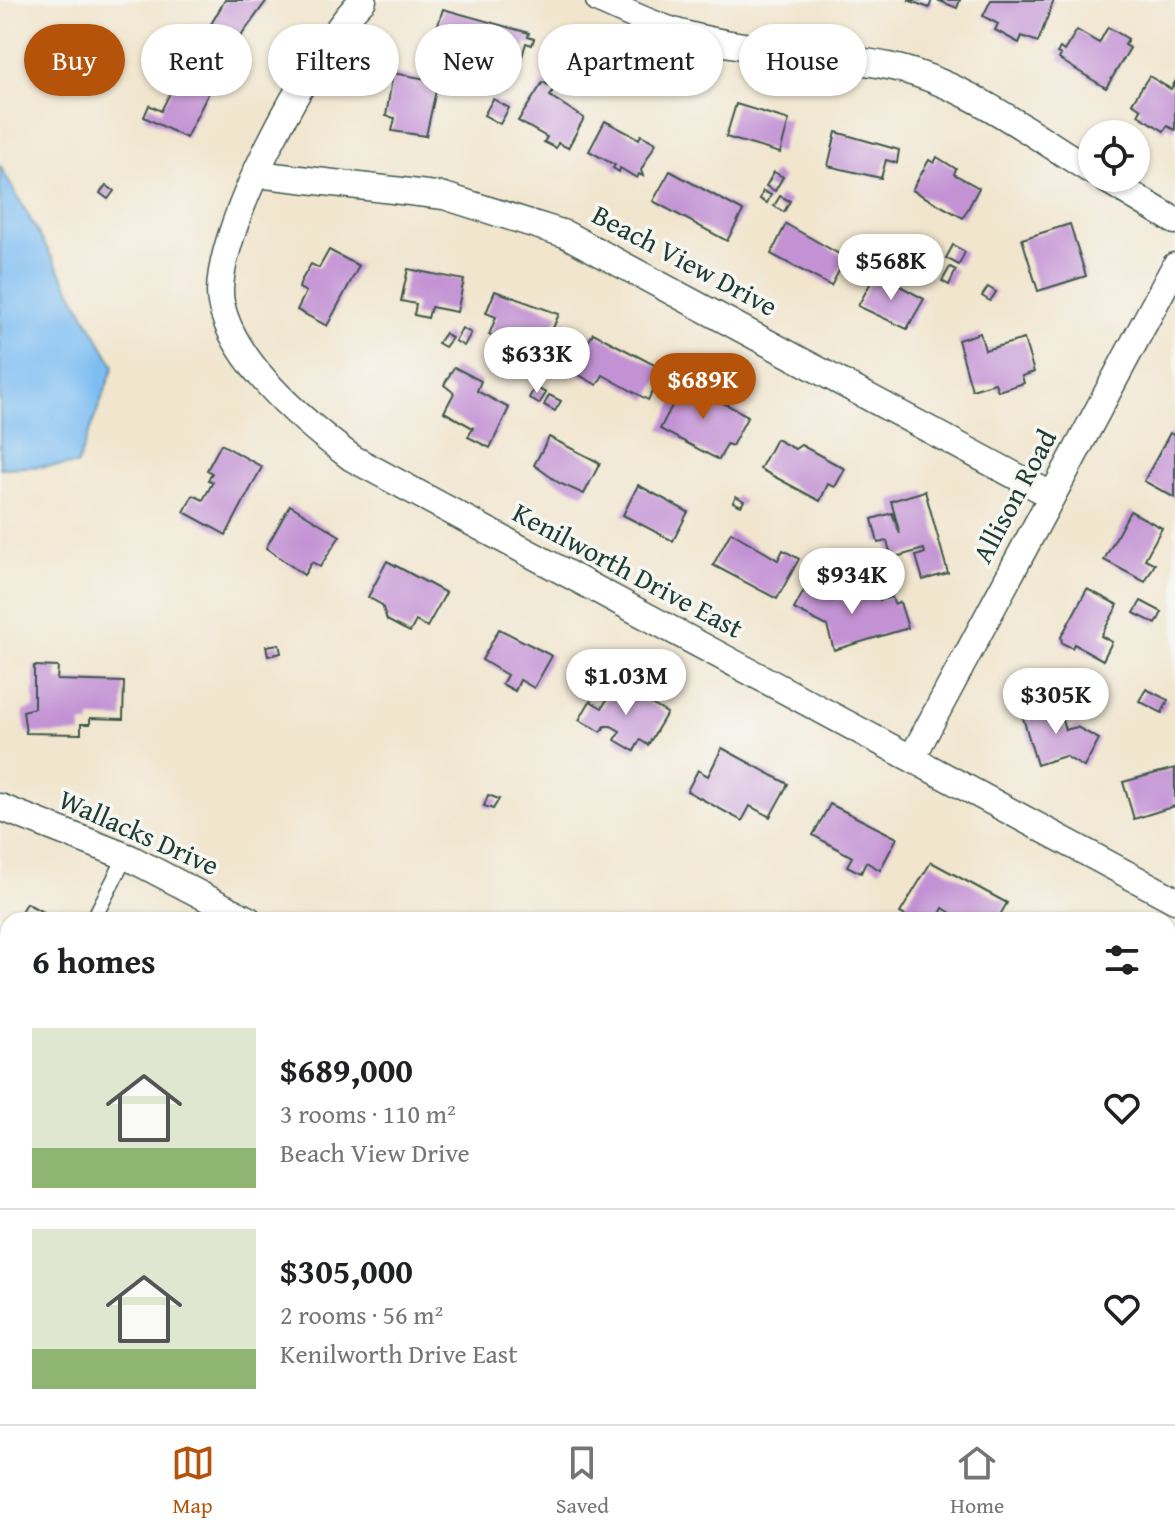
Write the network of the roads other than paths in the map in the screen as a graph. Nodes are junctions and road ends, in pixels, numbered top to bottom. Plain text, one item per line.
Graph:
1 (363, 0) edge
2 (599, 0) edge
3 (1078, 162) edge
4 (257, 174) junction
5 (1127, 192) edge
6 (1175, 221) edge
7 (1175, 266) edge
8 (1051, 495) junction
9 (912, 758) junction
10 (0, 807) edge
11 (126, 856) junction
12 (1175, 900) edge
13 (97, 912) edge
14 (234, 912) edge

1 - 4 street, Kenilworth Drive East
2 - 3 street
4 - 8 street, Beach View Drive
4 - 9 street, Kenilworth Drive East
5 - 6 street
7 - 8 street, Allison Road
8 - 9 street, Allison Road
9 - 12 street, Kenilworth Drive East
10 - 11 street, Wallacks Drive
11 - 13 lane
11 - 14 street, Wallacks Drive

